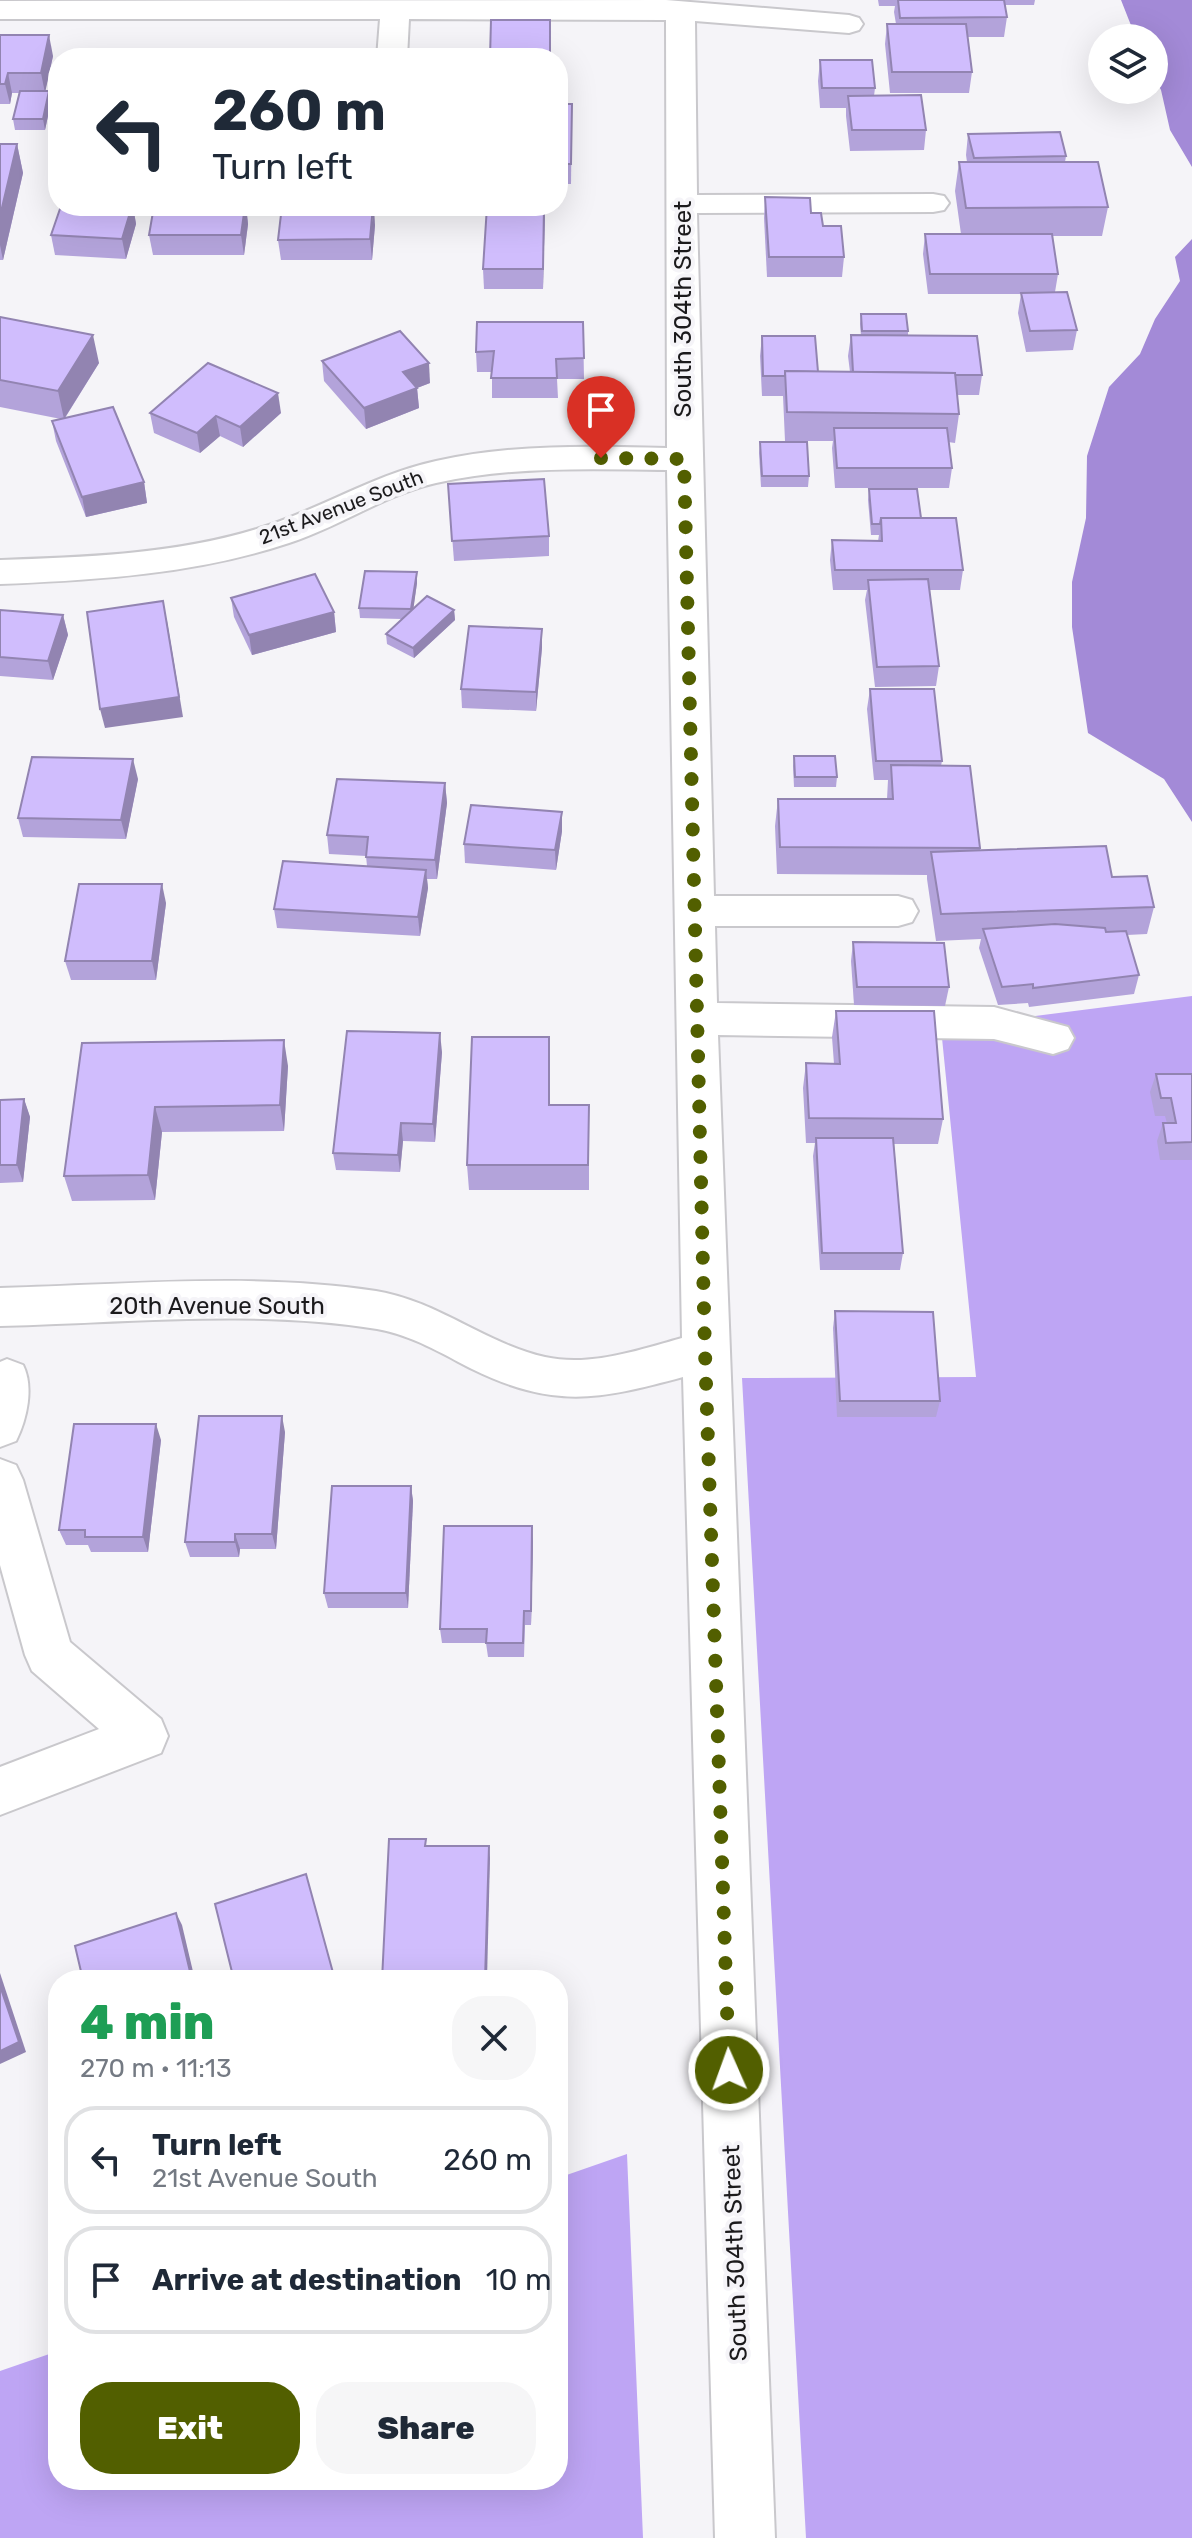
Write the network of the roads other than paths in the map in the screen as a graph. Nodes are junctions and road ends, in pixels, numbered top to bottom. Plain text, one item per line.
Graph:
1 (140, 5) edge
2 (680, 6) edge
3 (0, 10) edge
4 (395, 11) junction
5 (849, 24) dead end
6 (393, 48) edge
7 (933, 203) dead end
8 (682, 204) junction
9 (684, 459) junction
10 (0, 572) edge
11 (694, 911) junction
12 (898, 911) dead end
13 (697, 1019) junction
14 (1053, 1038) dead end
15 (0, 1307) edge
16 (705, 1352) junction
17 (7, 1379) dead end
18 (0, 1427) edge
19 (0, 1480) edge
20 (0, 1791) edge
21 (745, 2538) edge

1 - 3 street
1 - 4 street
2 - 4 street
2 - 5 street
2 - 8 street, South 304th Street
4 - 6 street
7 - 8 street
8 - 9 street, South 304th Street
9 - 10 street, 21st Avenue South
9 - 11 street, South 304th Street
11 - 12 street
11 - 13 street, South 304th Street
13 - 14 street
13 - 16 street, South 304th Street
15 - 16 street, 20th Avenue South
16 - 21 street, South 304th Street
17 - 18 street
19 - 20 street

